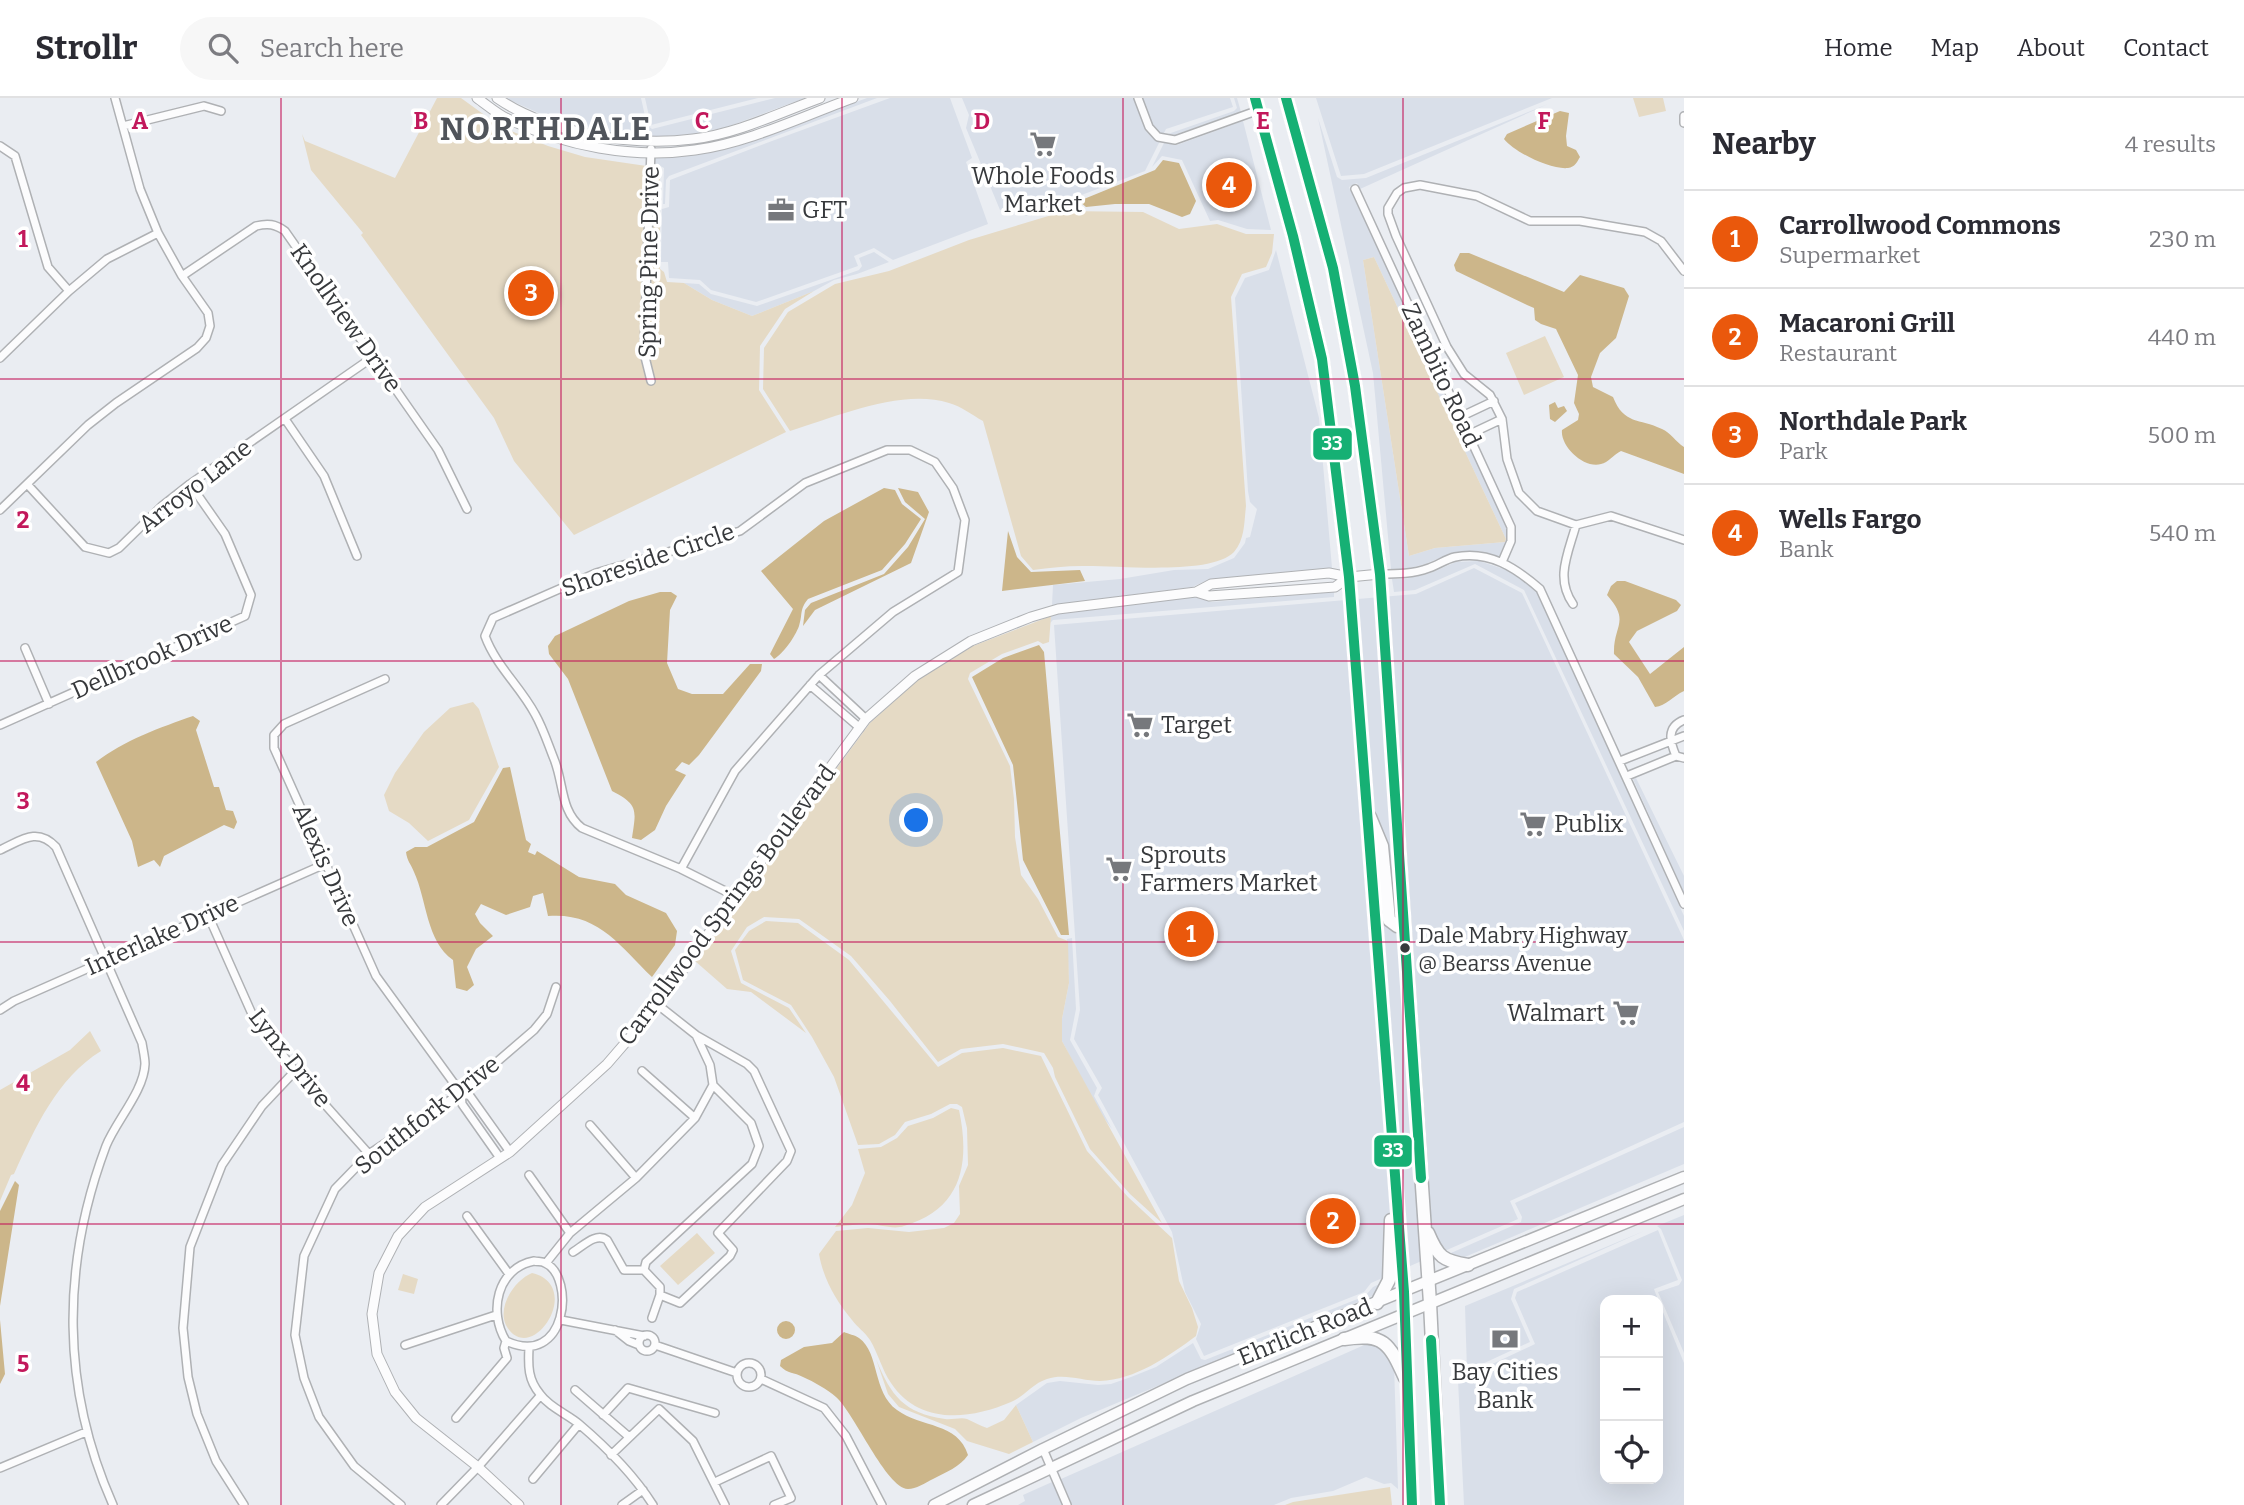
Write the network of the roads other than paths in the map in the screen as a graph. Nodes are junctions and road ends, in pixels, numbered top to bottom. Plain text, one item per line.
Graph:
1 (115, 98) edge
2 (477, 98) edge
3 (497, 98) edge
4 (820, 98) edge
5 (853, 98) edge
6 (1138, 98) edge
7 (1286, 98) edge
8 (1257, 104) edge
9 (824, 109) junction
10 (220, 111) dead end
11 (1684, 116) edge
12 (1684, 123) edge
13 (123, 126) junction
14 (653, 142) junction
15 (0, 146) edge
16 (651, 153) junction
17 (1355, 189) dead end
18 (158, 233) junction
19 (1684, 271) edge
20 (183, 276) junction
21 (69, 291) junction
22 (373, 357) junction
23 (0, 358) edge
24 (651, 382) dead end
25 (1494, 401) junction
26 (1460, 417) junction
27 (285, 419) junction
28 (1503, 419) junction
29 (1468, 435) junction
30 (27, 484) junction
31 (190, 485) junction
32 (467, 509) dead end
33 (0, 510) edge
34 (1576, 525) junction
35 (1684, 540) edge
36 (357, 556) dead end
37 (1502, 562) junction
38 (1380, 574) junction
39 (1349, 577) junction
40 (1196, 592) junction
41 (1573, 604) dead end
42 (25, 648) dead end
43 (819, 675) junction
44 (385, 679) dead end
45 (810, 685) junction
46 (49, 704) junction
47 (1684, 720) edge
48 (863, 724) junction
49 (0, 725) edge
50 (1684, 736) edge
51 (1670, 741) junction
52 (1680, 757) edge
53 (1620, 761) junction
54 (1627, 776) junction
55 (1366, 807) junction
56 (0, 850) edge
57 (325, 864) junction
58 (681, 869) junction
59 (736, 896) junction
60 (1684, 904) edge
61 (208, 915) junction
62 (1404, 926) junction
63 (104, 960) junction
64 (556, 988) dead end
65 (658, 1005) junction
66 (0, 1010) edge
67 (695, 1034) junction
68 (295, 1071) junction
69 (642, 1071) dead end
70 (713, 1085) junction
71 (461, 1093) junction
72 (695, 1118) junction
73 (590, 1125) dead end
74 (510, 1152) junction
75 (369, 1154) junction
76 (500, 1158) junction
77 (529, 1175) dead end
78 (1684, 1177) edge
79 (636, 1178) junction
80 (1395, 1185) junction
81 (1684, 1199) edge
82 (467, 1216) dead end
83 (1423, 1221) junction
84 (570, 1233) junction
85 (573, 1252) dead end
86 (545, 1263) junction
87 (1468, 1265) junction
88 (645, 1266) junction
89 (509, 1274) junction
90 (1428, 1281) junction
91 (1404, 1292) junction
92 (660, 1295) junction
93 (1377, 1303) junction
94 (1430, 1303) junction
95 (1405, 1313) junction
96 (496, 1315) junction
97 (652, 1318) dead end
98 (561, 1320) junction
99 (614, 1330) junction
100 (644, 1336) junction
101 (1344, 1339) junction
102 (506, 1341) junction
103 (405, 1345) dead end
104 (639, 1345) junction
105 (655, 1345) junction
106 (529, 1348) junction
107 (737, 1373) junction
108 (761, 1379) junction
109 (1408, 1383) junction
110 (575, 1390) dead end
111 (540, 1396) junction
112 (665, 1398) junction
113 (659, 1409) junction
114 (715, 1413) dead end
115 (603, 1415) junction
116 (456, 1418) dead end
117 (579, 1424) junction
118 (86, 1432) junction
119 (628, 1436) junction
120 (1043, 1448) junction
121 (611, 1455) junction
122 (478, 1467) junction
123 (1051, 1467) junction
124 (0, 1468) edge
125 (533, 1479) dead end
126 (715, 1482) junction
127 (643, 1490) junction
128 (113, 1505) edge
129 (244, 1505) edge
130 (401, 1505) edge
131 (441, 1505) edge
132 (519, 1505) edge
133 (622, 1505) edge
134 (653, 1505) edge
135 (725, 1505) edge
136 (775, 1505) edge
137 (882, 1505) edge
138 (934, 1505) edge
139 (973, 1505) edge
140 (1067, 1505) edge
141 (1412, 1505) edge
142 (1440, 1505) edge

1 - 13 street
2 - 16 street
3 - 14 street
4 - 9 street
4 - 14 street
5 - 9 street
6 - 8 street
7 - 38 main road
8 - 39 main road
9 - 16 street
10 - 13 street
11 - 12 street
13 - 18 street
14 - 16 street, Spring Pine Drive
15 - 21 street
16 - 24 street, Spring Pine Drive
17 - 26 street, Zambito Road
18 - 20 street
18 - 21 street
19 - 25 street
20 - 22 street, Knollview Drive
20 - 30 street
21 - 23 street
22 - 27 street, Arroyo Lane
22 - 32 street, Knollview Drive
25 - 26 street
25 - 28 street
26 - 29 street, Zambito Road
27 - 31 street, Arroyo Lane
27 - 36 street
28 - 29 street
28 - 34 street
29 - 37 street, Zambito Road
30 - 31 street, Arroyo Lane
30 - 33 street
31 - 46 street, Dellbrook Drive
34 - 35 street
34 - 41 street
37 - 38 street
37 - 53 street
38 - 39 street, Carrollwood Springs Boulevard
38 - 62 main road
39 - 40 street, Carrollwood Springs Boulevard
39 - 40 street, Carrollwood Springs Boulevard
39 - 55 main road
40 - 48 street, Carrollwood Springs Boulevard
42 - 46 street
43 - 45 street, Shoreside Circle
43 - 48 street
43 - 58 street, Shoreside Circle
44 - 57 street, Alexis Drive
45 - 48 street
45 - 58 street, Shoreside Circle
46 - 49 street, Dellbrook Drive
47 - 51 street
48 - 59 street, Carrollwood Springs Boulevard
50 - 51 street
51 - 52 street
51 - 53 street
52 - 54 street
53 - 54 street
54 - 60 street
55 - 62 main road
55 - 80 main road
56 - 63 street
57 - 61 street, Interlake Drive
57 - 71 street, Alexis Drive
58 - 59 street, Shoreside Circle
59 - 65 street, Carrollwood Springs Boulevard
61 - 63 street, Interlake Drive
61 - 68 street, Lynx Drive
62 - 83 main road
63 - 66 street, Interlake Drive
63 - 118 street
64 - 71 street, Southfork Drive
65 - 67 street
65 - 74 street, Carrollwood Springs Boulevard
67 - 70 street
67 - 92 street
68 - 75 street, Lynx Drive
68 - 129 street
69 - 72 street
70 - 72 street
70 - 88 street
71 - 74 street, Alexis Drive
71 - 75 street, Southfork Drive
71 - 76 street, Alexis Drive
72 - 79 street
73 - 79 street
74 - 76 street, Carrollwood Springs Boulevard
75 - 130 street, Southfork Drive
76 - 122 street, Carrollwood Springs Boulevard
77 - 84 street
78 - 87 main road, Ehrlich Road
79 - 84 street
80 - 91 main road
80 - 93 main road
81 - 94 main road, Ehrlich Road
82 - 89 street
83 - 87 main road
83 - 90 main road
84 - 86 street
85 - 88 street
86 - 89 street
86 - 98 street
87 - 90 main road, Ehrlich Road
88 - 92 street
89 - 96 street
90 - 91 main road, Ehrlich Road
90 - 94 main road
91 - 93 main road, Ehrlich Road
91 - 95 main road
92 - 97 street
93 - 120 main road, Ehrlich Road
94 - 95 main road, Ehrlich Road
94 - 142 main road
95 - 101 main road, Ehrlich Road
95 - 109 main road
96 - 102 street
96 - 103 street
98 - 99 street
98 - 106 street
99 - 100 street
99 - 104 street
100 - 104 street
100 - 105 street
101 - 109 main road
101 - 123 main road, Ehrlich Road
102 - 106 street
102 - 116 street
104 - 105 street
105 - 107 street
106 - 111 street
107 - 108 street
107 - 108 street
108 - 137 street
109 - 141 main road
110 - 115 street
111 - 117 street
111 - 122 street
112 - 113 street
112 - 114 street
112 - 115 street
113 - 119 street
113 - 126 street
115 - 119 street
117 - 121 street
117 - 125 street
118 - 124 street
118 - 128 street
119 - 121 street
120 - 123 street
120 - 138 main road, Ehrlich Road
121 - 127 street
122 - 131 street
122 - 132 street, Carrollwood Springs Boulevard
123 - 139 main road, Ehrlich Road
123 - 140 street
126 - 135 street
126 - 136 street
127 - 133 street
127 - 134 street

